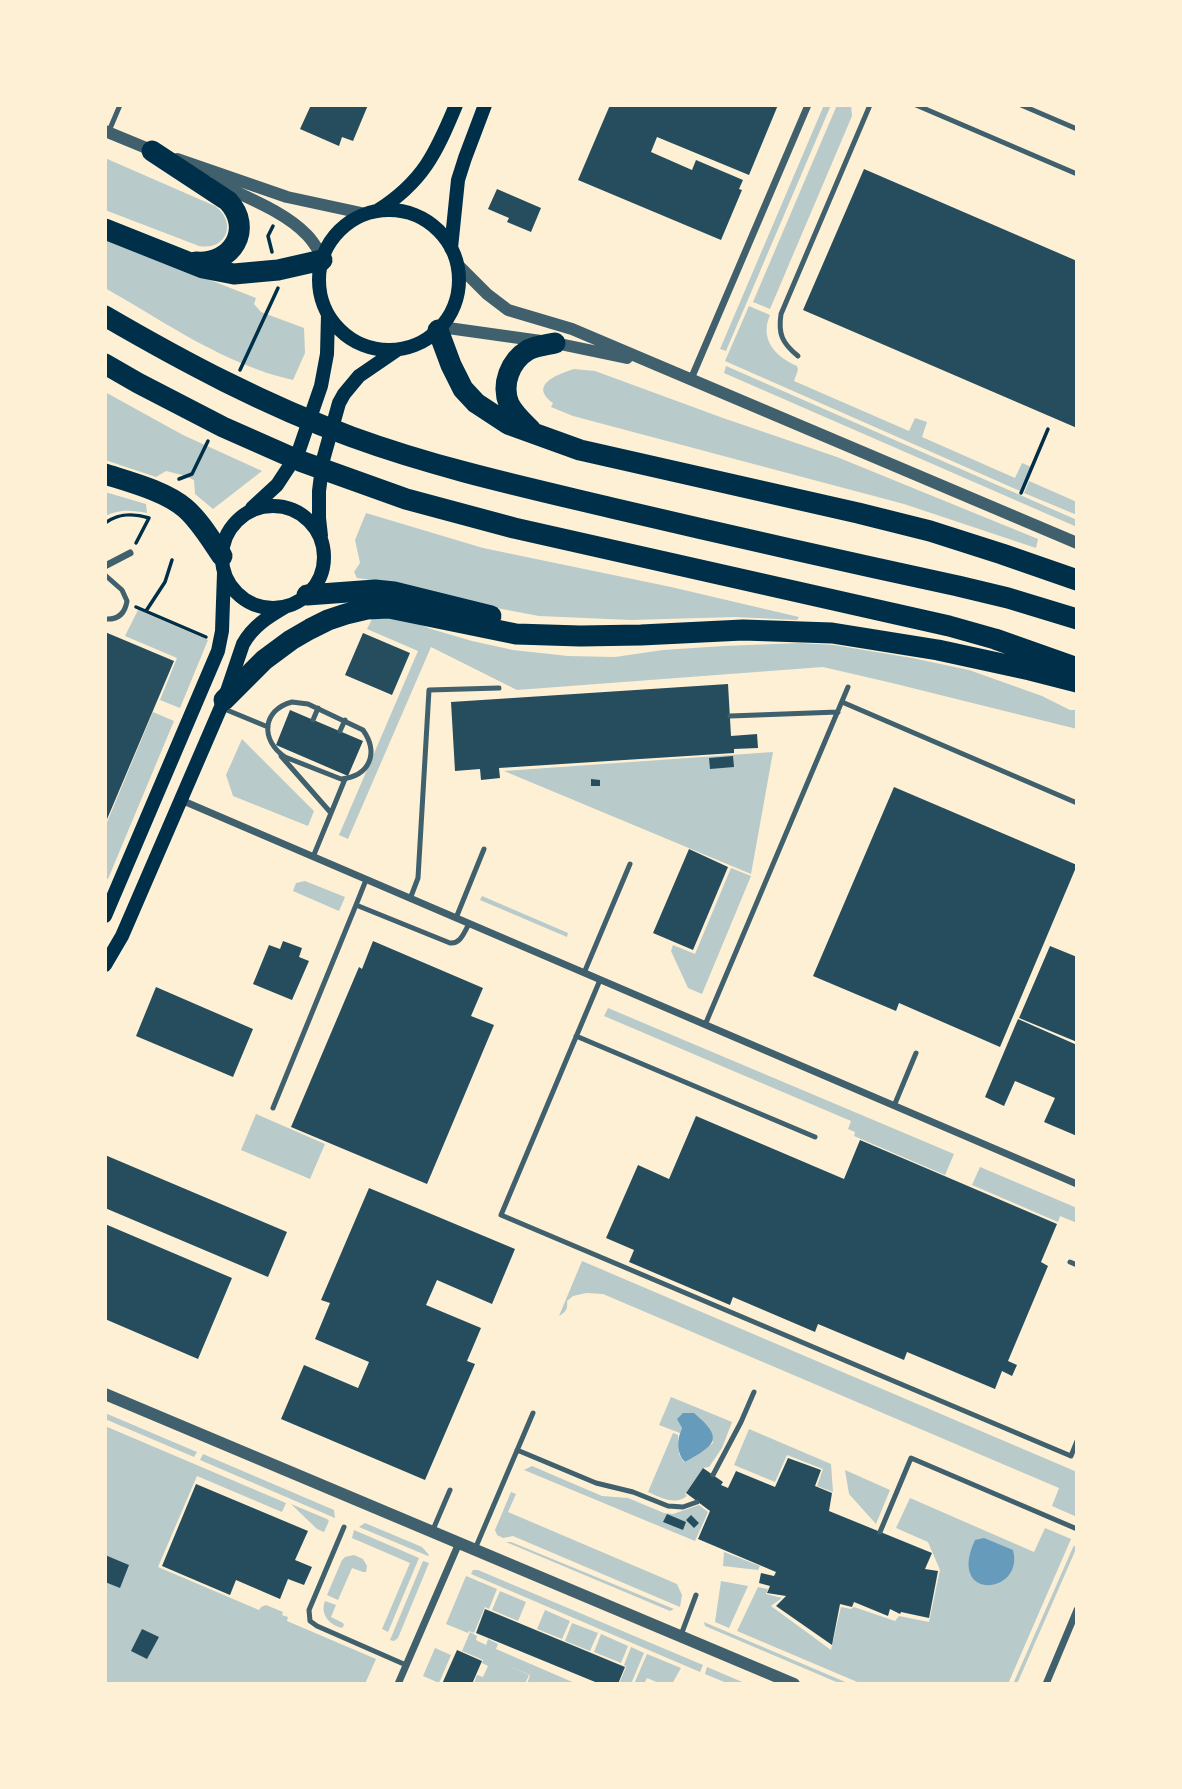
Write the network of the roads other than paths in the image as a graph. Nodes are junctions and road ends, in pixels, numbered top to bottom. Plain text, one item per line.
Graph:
1 (120, 105) edge
2 (456, 105) edge
3 (485, 105) edge
4 (808, 105) edge
5 (870, 105) edge
6 (916, 105) edge
7 (1021, 105) edge
8 (1077, 129) edge
9 (107, 132) edge
10 (152, 151) junction
11 (1077, 174) edge
12 (371, 213) junction
13 (105, 229) edge
14 (451, 248) junction
15 (179, 258) junction
16 (323, 259) junction
17 (457, 264) junction
18 (328, 315) junction
19 (105, 316) edge
20 (440, 329) junction
21 (555, 344) junction
22 (397, 350) junction
23 (797, 356) dead end
24 (105, 364) edge
25 (658, 365) junction
26 (691, 379) junction
27 (534, 434) junction
28 (105, 474) edge
29 (246, 514) junction
30 (1077, 543) edge
31 (323, 546) junction
32 (130, 553) road end
33 (223, 564) junction
34 (105, 566) edge
35 (105, 575) edge
36 (1077, 580) edge
37 (307, 595) junction
38 (285, 607) junction
39 (105, 619) edge
40 (1077, 619) edge
41 (569, 635) junction
42 (1077, 668) edge
43 (1077, 682) edge
44 (848, 687) dead end
45 (499, 688) dead end
46 (842, 702) junction
47 (223, 704) junction
48 (318, 708) junction
49 (838, 712) junction
50 (730, 716) dead end
51 (313, 720) dead end
52 (345, 720) junction
53 (268, 727) junction
54 (340, 731) dead end
55 (276, 751) junction
56 (174, 755) junction
57 (345, 779) junction
58 (181, 800) junction
59 (1077, 803) edge
60 (331, 813) junction
61 (484, 849) dead end
62 (313, 857) junction
63 (630, 864) dead end
64 (366, 880) junction
65 (410, 899) junction
66 (356, 905) junction
67 (105, 916) edge
68 (456, 918) junction
69 (469, 924) junction
70 (105, 965) edge
71 (584, 973) junction
72 (600, 980) junction
73 (705, 1025) junction
74 (576, 1036) junction
75 (916, 1053) dead end
76 (894, 1106) junction
77 (273, 1108) dead end
78 (815, 1137) dead end
79 (1077, 1184) edge
80 (1070, 1262) dead end
81 (1077, 1265) edge
82 (754, 1392) dead end
83 (105, 1394) edge
84 (533, 1413) dead end
85 (1077, 1441) edge
86 (517, 1450) junction
87 (713, 1475) dead end
88 (450, 1490) dead end
89 (697, 1502) dead end
90 (344, 1527) dead end
91 (1077, 1529) edge
92 (432, 1532) junction
93 (880, 1532) dead end
94 (459, 1543) junction
95 (474, 1549) junction
96 (696, 1595) dead end
97 (1077, 1610) edge
98 (1074, 1626) edge
99 (680, 1636) junction
100 (407, 1665) junction
101 (398, 1684) edge
102 (794, 1684) edge
103 (1046, 1684) edge

1 - 9 lane
2 - 12 main road
3 - 14 main road
4 - 26 street
5 - 23 lane
6 - 11 lane
7 - 8 lane
9 - 10 street
10 - 12 street
10 - 15 highway
10 - 16 street
12 - 14 main road
12 - 16 main road
13 - 15 highway
14 - 17 main road
15 - 16 highway
16 - 18 main road
17 - 20 main road
17 - 25 street
18 - 22 main road
18 - 29 main road
19 - 40 highway
20 - 21 street
20 - 22 main road
20 - 27 highway
21 - 25 street
21 - 27 highway
22 - 31 main road
24 - 42 highway
25 - 26 street
26 - 30 street
27 - 36 highway
28 - 33 highway
29 - 31 main road
29 - 33 main road
31 - 37 main road
32 - 34 street
33 - 38 main road
33 - 56 main road
35 - 39 lane
37 - 38 main road
37 - 41 highway
38 - 47 main road
41 - 43 highway
41 - 47 highway
44 - 46 lane
45 - 65 lane
46 - 49 lane
46 - 59 lane
47 - 53 lane
47 - 58 main road
48 - 51 lane
48 - 52 lane
48 - 53 lane
49 - 50 lane
49 - 73 lane
52 - 54 lane
52 - 57 lane
53 - 55 lane
55 - 57 lane
55 - 60 lane
56 - 58 main road
56 - 67 main road
57 - 60 lane
58 - 62 street
58 - 70 main road
60 - 62 lane
61 - 68 lane
62 - 64 street
63 - 71 lane
64 - 65 street
64 - 66 lane
65 - 68 street
66 - 69 lane
66 - 77 lane
68 - 69 street
69 - 71 street
71 - 72 street
72 - 73 street
72 - 74 lane
73 - 76 street
74 - 78 lane
74 - 85 lane
75 - 76 lane
76 - 79 street
80 - 81 lane
82 - 87 lane
83 - 92 street
84 - 86 lane
86 - 89 lane
86 - 95 lane
88 - 92 lane
90 - 100 lane
91 - 93 lane
92 - 94 street
94 - 95 street
94 - 100 street
95 - 99 street
96 - 99 lane
97 - 98 street
98 - 103 street
99 - 102 street
100 - 101 street

